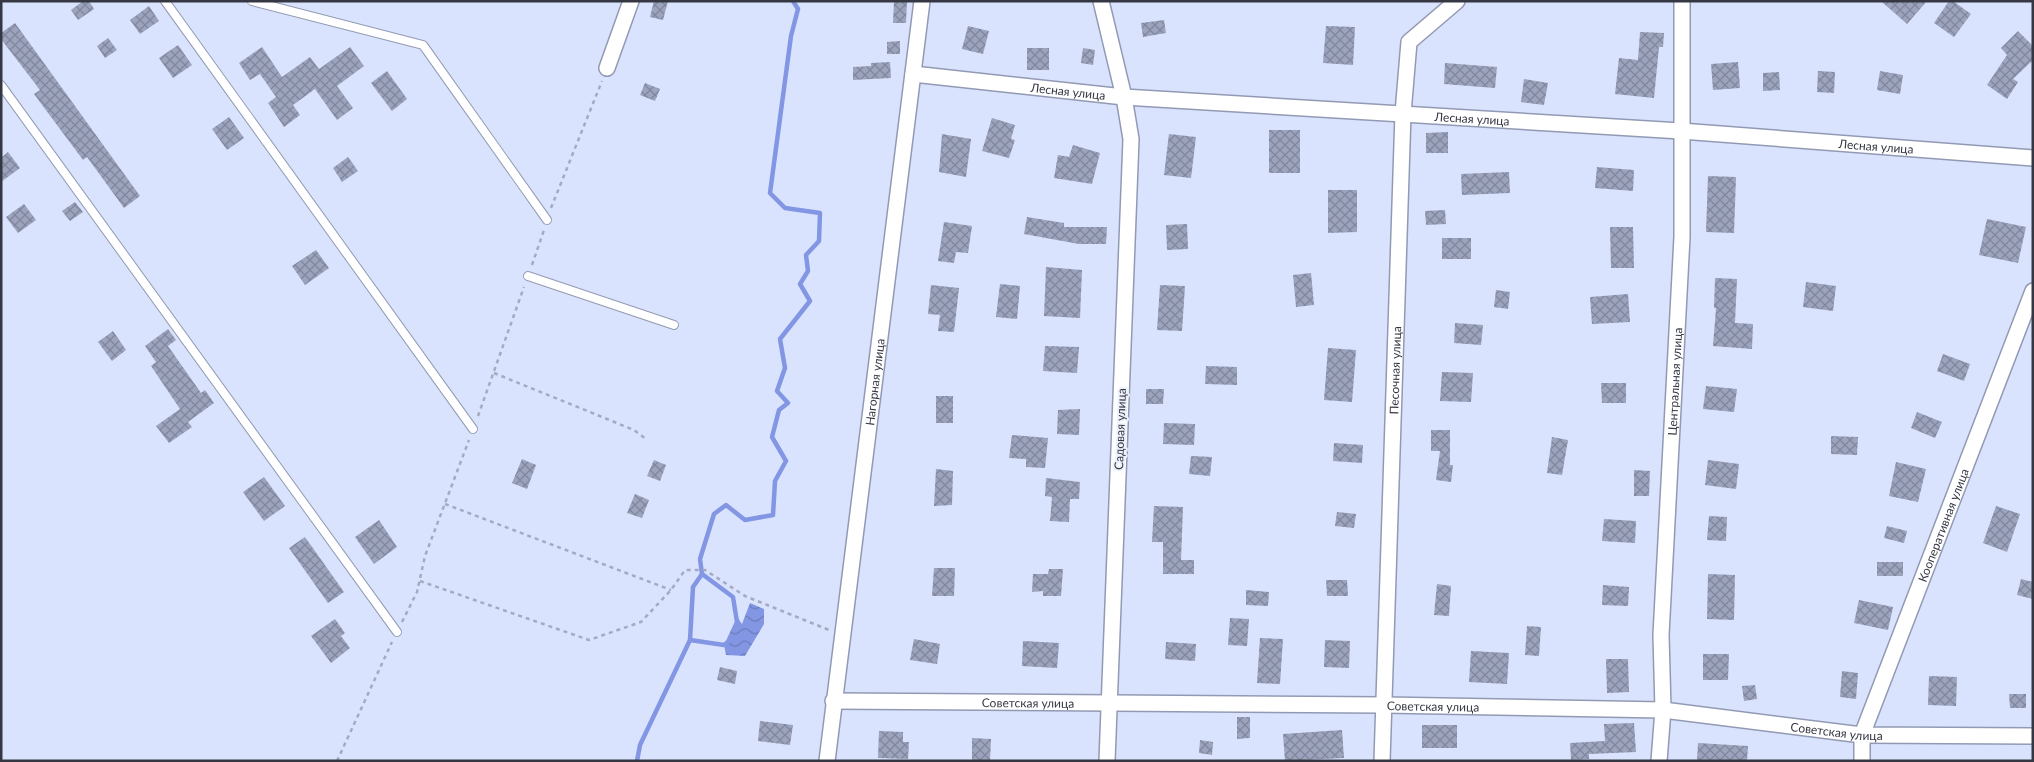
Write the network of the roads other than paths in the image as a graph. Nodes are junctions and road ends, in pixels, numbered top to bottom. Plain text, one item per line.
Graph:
1 (164, 1) edge
2 (252, 1) edge
3 (630, 1) edge
4 (922, 1) edge
5 (1101, 1) edge
6 (1457, 1) edge
7 (1682, 1) edge
8 (607, 68) dead end
9 (913, 74) junction
10 (1, 85) edge
11 (1124, 97) junction
12 (1403, 112) junction
13 (1681, 131) junction
14 (2033, 158) edge
15 (547, 220) dead end
16 (528, 276) dead end
17 (2033, 291) edge
18 (674, 325) dead end
19 (473, 428) dead end
20 (397, 632) dead end
21 (833, 701) junction
22 (1109, 704) junction
23 (1384, 705) junction
24 (1663, 710) junction
25 (1862, 735) junction
26 (2033, 736) edge
27 (827, 761) edge
28 (1107, 761) edge
29 (1382, 761) edge
30 (1659, 761) edge
31 (1862, 761) edge

1 - 19 lane
2 - 15 lane
3 - 8 street
4 - 9 street, Нагорная улица
5 - 11 street, Садовая улица
6 - 12 street, Песочная улица
7 - 13 street, Центральная улица
9 - 11 street, Лесная улица
9 - 21 street, Нагорная улица
10 - 20 lane
11 - 12 street, Лесная улица
11 - 22 street, Садовая улица
12 - 13 street, Лесная улица
12 - 23 street, Песочная улица
13 - 14 street, Лесная улица
13 - 24 street, Центральная улица
16 - 18 lane
17 - 25 street, Кооперативная улица
21 - 22 street, Советская улица
21 - 27 street, Нагорная улица
22 - 23 street, Советская улица
22 - 28 street, Садовая улица
23 - 24 street, Советская улица
23 - 29 street, Песочная улица
24 - 25 street, Советская улица
24 - 30 street, Центральная улица
25 - 26 street, Советская улица
25 - 31 street, Кооперативная улица

